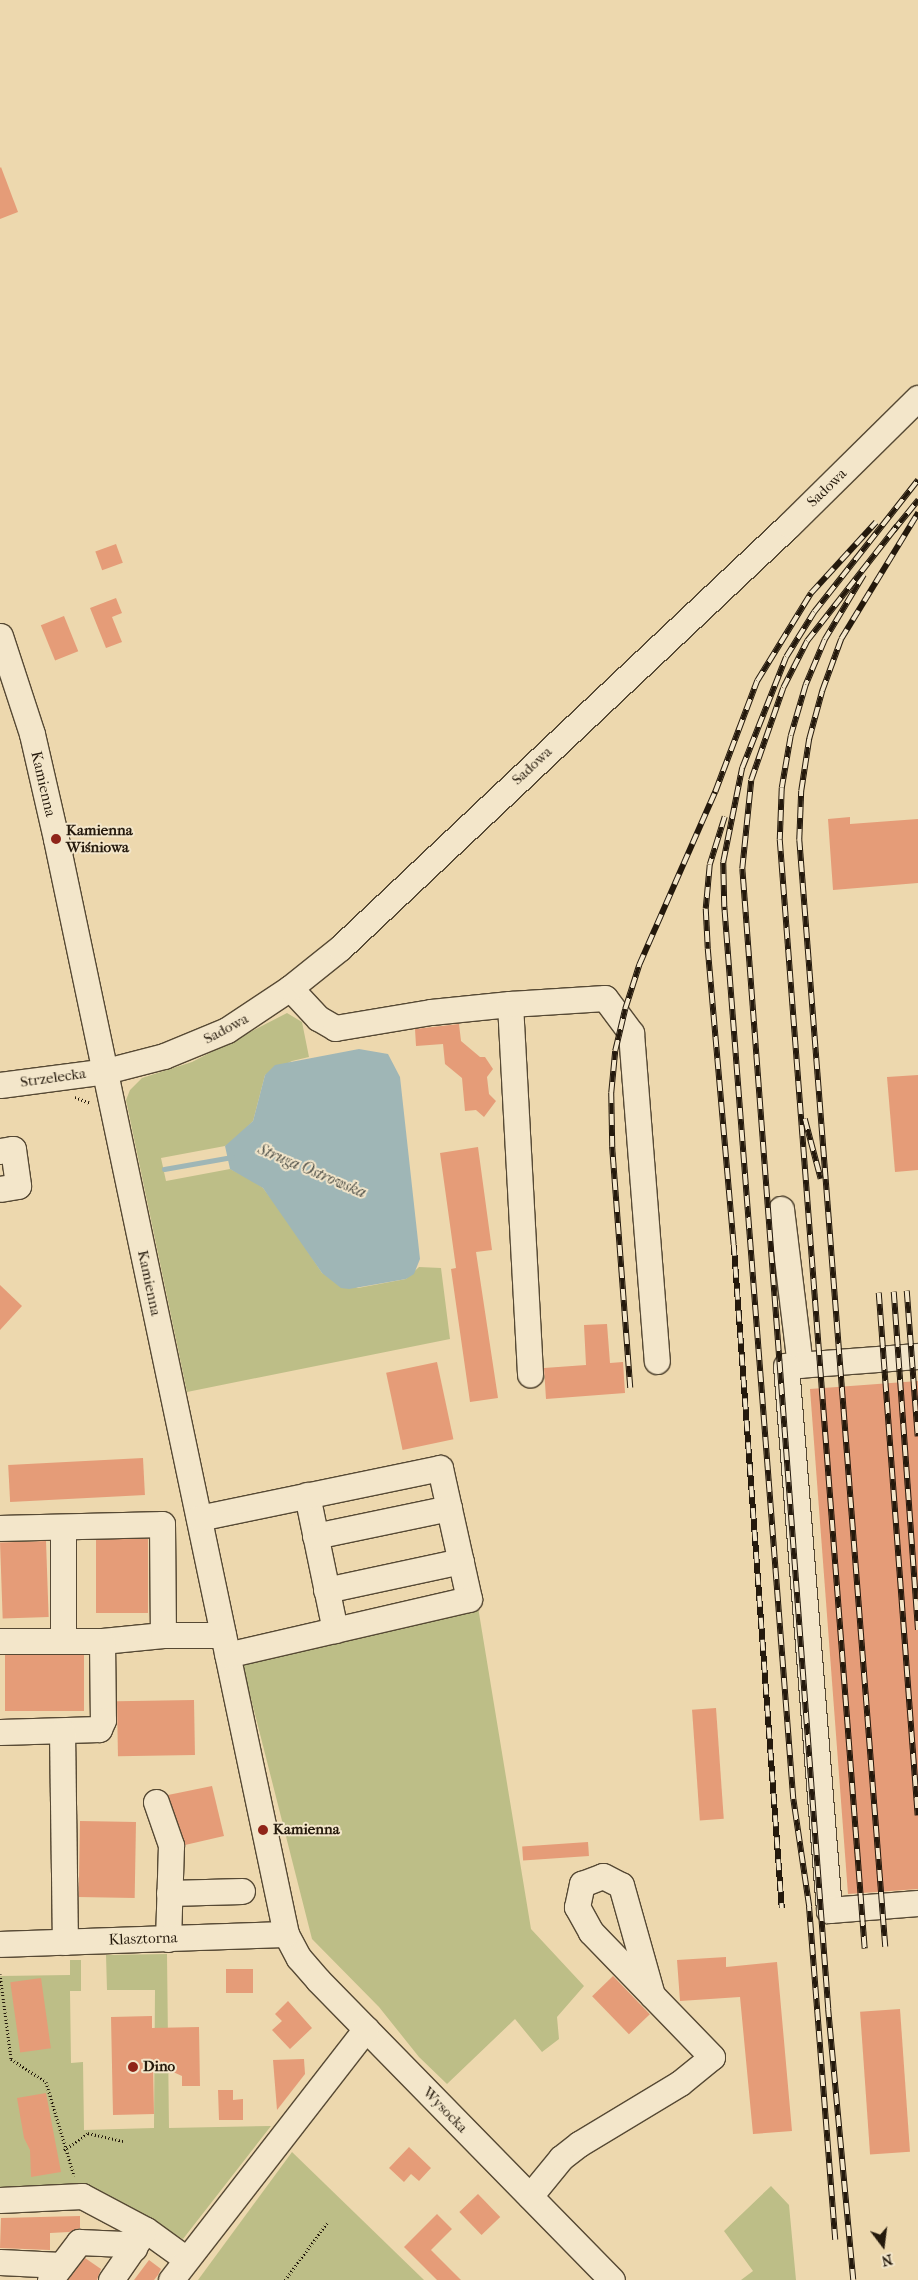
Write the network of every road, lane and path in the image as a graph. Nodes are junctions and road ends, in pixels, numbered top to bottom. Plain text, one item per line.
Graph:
1 (918, 398) edge
2 (0, 636) edge
3 (290, 988) junction
4 (510, 1004) junction
5 (106, 1071) junction
6 (0, 1085) edge
7 (69, 1097) dead end
8 (114, 1116) junction
9 (0, 1151) edge
10 (0, 1188) edge
11 (781, 1209) dead end
12 (918, 1356) edge
13 (657, 1361) dead end
14 (800, 1365) junction
15 (530, 1374) dead end
16 (307, 1495) junction
17 (449, 1508) junction
18 (199, 1518) junction
19 (63, 1526) junction
20 (0, 1528) edge
21 (315, 1536) junction
22 (461, 1561) junction
23 (326, 1590) junction
24 (335, 1630) junction
25 (163, 1636) junction
26 (63, 1639) junction
27 (0, 1641) edge
28 (102, 1641) junction
29 (225, 1645) junction
30 (62, 1731) junction
31 (0, 1732) edge
32 (156, 1802) dead end
33 (242, 1891) dead end
34 (169, 1892) junction
35 (918, 1903) edge
36 (286, 1934) junction
37 (168, 1938) junction
38 (65, 1942) junction
39 (0, 1944) edge
40 (0, 1974) edge
41 (652, 1995) dead end
42 (366, 2029) junction
43 (123, 2140) dead end
44 (64, 2150) junction
45 (82, 2196) junction
46 (530, 2196) junction
47 (0, 2200) edge
48 (327, 2223) dead end
49 (140, 2239) junction
50 (186, 2259) junction
51 (0, 2262) edge
52 (55, 2272) edge
53 (111, 2280) edge
54 (171, 2280) edge
55 (285, 2280) edge
56 (612, 2280) edge

1 - 3 street, Sadowa
2 - 5 street, Kamienna
3 - 4 street
3 - 5 street, Sadowa
4 - 13 street
4 - 15 street
5 - 6 street, Strzelecka
5 - 8 street, Kamienna
7 - 8 path
8 - 18 street, Kamienna
9 - 10 street
11 - 14 street
12 - 14 street
14 - 35 street
16 - 17 street
16 - 18 street
16 - 21 street
17 - 21 street
17 - 22 street
18 - 29 street, Kamienna
19 - 20 street
19 - 25 street
19 - 26 street
21 - 23 street
22 - 23 street
22 - 24 street
23 - 24 street
24 - 29 street
25 - 28 street
25 - 29 street
26 - 27 street
26 - 28 street
28 - 30 street
29 - 36 street, Kamienna
30 - 31 street
30 - 38 street
32 - 34 street
33 - 34 street
34 - 37 street
36 - 37 street, Klasztorna
36 - 42 street, Wysocka
37 - 38 street, Klasztorna
38 - 39 street, Klasztorna
40 - 44 path
41 - 46 street
42 - 46 street, Wysocka
42 - 50 street
43 - 44 path
44 - 45 path
45 - 47 street
45 - 49 street
46 - 56 street, Wysocka
48 - 55 path
49 - 50 street
49 - 52 street
49 - 53 street
50 - 54 street
51 - 52 street

